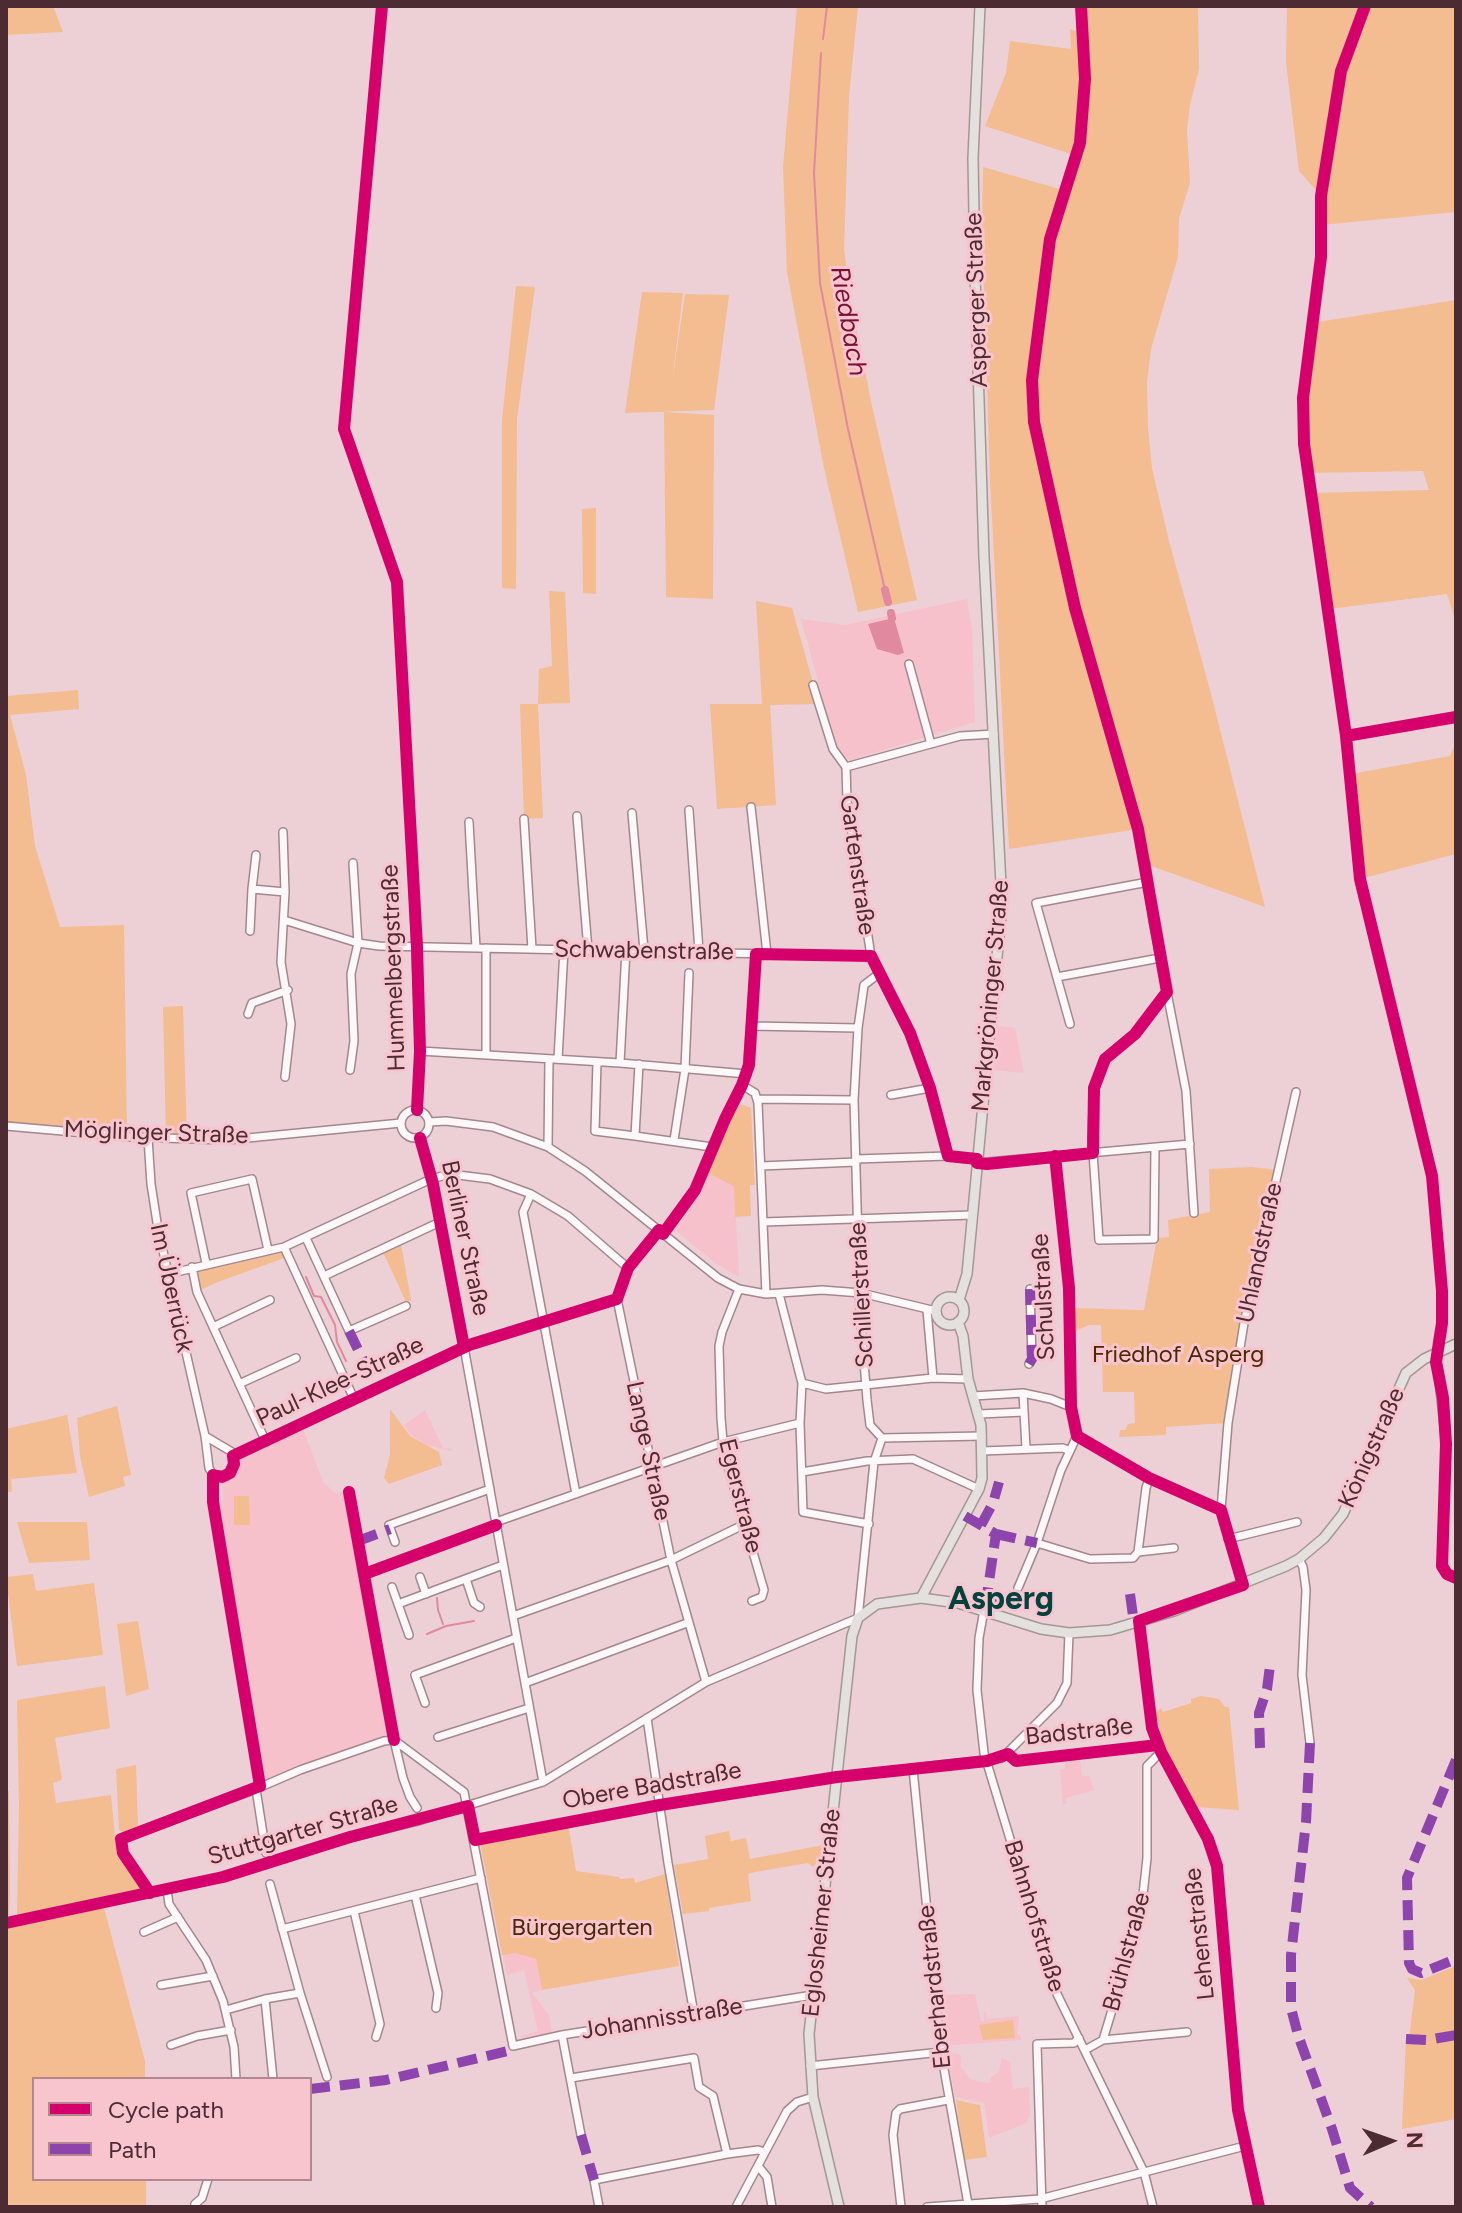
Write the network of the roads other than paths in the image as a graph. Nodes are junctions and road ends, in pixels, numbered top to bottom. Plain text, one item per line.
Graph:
1 (980, 6) edge
2 (986, 593) joint
3 (909, 664) dead end
4 (813, 685) dead end
5 (994, 734) junction
6 (931, 744) junction
7 (846, 767) junction
8 (751, 807) dead end
9 (689, 810) dead end
10 (632, 813) dead end
11 (577, 816) dead end
12 (524, 819) dead end
13 (469, 822) dead end
14 (411, 825) dead end
15 (283, 832) dead end
16 (256, 855) dead end
17 (353, 863) dead end
18 (1146, 864) dead end
19 (1360, 879) dead end
20 (1148, 882) junction
21 (252, 889) junction
22 (285, 892) junction
23 (284, 920) junction
24 (250, 931) dead end
25 (358, 943) junction
26 (417, 947) junction
27 (476, 948) junction
28 (486, 948) junction
29 (532, 949) junction
30 (564, 949) junction
31 (588, 950) junction
32 (626, 950) junction
33 (644, 950) junction
34 (699, 951) junction
35 (756, 954) junction
36 (767, 954) junction
37 (871, 956) junction
38 (1160, 958) junction
39 (689, 973) dead end
40 (880, 973) junction
41 (1057, 977) junction
42 (288, 990) junction
43 (1167, 992) junction
44 (248, 1014) dead end
45 (1070, 1024) dead end
46 (751, 1026) junction
47 (858, 1028) junction
48 (420, 1051) junction
49 (486, 1055) junction
50 (553, 1059) junction
51 (597, 1062) junction
52 (620, 1063) junction
53 (639, 1064) junction
54 (685, 1069) junction
55 (350, 1070) dead end
56 (747, 1074) junction
57 (285, 1077) dead end
58 (742, 1085) junction
59 (930, 1088) junction
60 (1296, 1092) dead end
61 (891, 1095) dead end
62 (758, 1099) junction
63 (854, 1100) junction
64 (417, 1110) junction
65 (429, 1122) junction
66 (401, 1123) junction
67 (6, 1126) edge
68 (635, 1136) junction
69 (148, 1138) junction
70 (420, 1138) junction
71 (674, 1140) junction
72 (1190, 1144) junction
73 (548, 1147) junction
74 (712, 1147) junction
75 (1155, 1148) junction
76 (1093, 1153) junction
77 (948, 1156) junction
78 (1055, 1156) junction
79 (856, 1160) junction
80 (977, 1161) junction
81 (761, 1166) junction
82 (431, 1179) junction
83 (531, 1194) junction
84 (1194, 1213) dead end
85 (972, 1215) junction
86 (858, 1218) junction
87 (440, 1222) junction
88 (763, 1222) junction
89 (661, 1232) junction
90 (306, 1238) junction
91 (284, 1247) junction
92 (268, 1250) junction
93 (206, 1263) junction
94 (192, 1267) junction
95 (628, 1268) junction
96 (168, 1274) junction
97 (324, 1276) junction
98 (739, 1289) junction
99 (1030, 1289) dead end
100 (861, 1293) junction
101 (766, 1294) junction
102 (779, 1294) junction
103 (617, 1299) junction
104 (270, 1300) dead end
105 (959, 1300) junction
106 (406, 1306) dead end
107 (932, 1311) junction
108 (543, 1322) junction
109 (958, 1322) junction
110 (213, 1327) junction
111 (1456, 1344) edge
112 (464, 1347) junction
113 (1437, 1352) junction
114 (296, 1358) dead end
115 (1029, 1364) dead end
116 (933, 1378) junction
117 (968, 1379) junction
118 (802, 1383) junction
119 (239, 1384) junction
120 (866, 1386) junction
121 (1023, 1393) junction
122 (973, 1396) junction
123 (354, 1399) junction
124 (1071, 1407) junction
125 (1024, 1412) junction
126 (979, 1414) junction
127 (800, 1423) junction
128 (205, 1436) junction
129 (982, 1436) junction
130 (1077, 1436) junction
131 (882, 1438) junction
132 (266, 1442) junction
133 (723, 1442) junction
134 (1026, 1448) junction
135 (982, 1451) junction
136 (1070, 1451) junction
137 (233, 1456) junction
138 (874, 1462) junction
139 (650, 1467) junction
140 (802, 1472) junction
141 (1149, 1478) junction
142 (490, 1489) junction
143 (979, 1489) junction
144 (576, 1494) junction
145 (1221, 1510) junction
146 (386, 1516) dead end
147 (496, 1522) junction
148 (1297, 1522) dead end
149 (745, 1524) junction
150 (869, 1524) junction
151 (389, 1525) junction
152 (1228, 1539) junction
153 (395, 1542) dead end
154 (1037, 1543) junction
155 (1174, 1548) dead end
156 (1138, 1552) junction
157 (1299, 1559) junction
158 (671, 1560) junction
159 (503, 1565) junction
160 (420, 1577) dead end
161 (1456, 1578) edge
162 (466, 1579) junction
163 (1243, 1585) junction
164 (392, 1587) dead end
165 (1018, 1588) dead end
166 (426, 1594) junction
167 (921, 1598) junction
168 (752, 1601) dead end
169 (398, 1604) junction
170 (480, 1607) dead end
171 (984, 1610) junction
172 (513, 1616) junction
173 (858, 1618) junction
174 (1139, 1621) junction
175 (687, 1623) junction
176 (1069, 1633) junction
177 (409, 1635) dead end
178 (516, 1638) junction
179 (411, 1666) dead end
180 (415, 1675) junction
181 (706, 1682) junction
182 (525, 1683) junction
183 (425, 1703) dead end
184 (529, 1708) junction
185 (647, 1718) junction
186 (438, 1737) dead end
187 (394, 1740) junction
188 (1310, 1743) dead end
189 (1159, 1749) junction
190 (1008, 1754) junction
191 (987, 1761) junction
192 (913, 1769) junction
193 (837, 1777) junction
194 (543, 1782) junction
195 (256, 1789) junction
196 (660, 1805) junction
197 (468, 1806) junction
198 (417, 1808) dead end
199 (121, 1839) dead end
200 (475, 1840) junction
201 (266, 1853) dead end
202 (481, 1878) junction
203 (270, 1884) dead end
204 (167, 1890) junction
205 (150, 1893) dead end
206 (415, 1895) junction
207 (354, 1911) junction
208 (178, 1917) junction
209 (282, 1929) junction
210 (144, 1932) dead end
211 (213, 1976) junction
212 (161, 1985) dead end
213 (300, 1993) junction
214 (813, 1995) junction
215 (265, 1999) junction
216 (436, 2008) dead end
217 (226, 2010) junction
218 (694, 2014) junction
219 (231, 2030) junction
220 (1187, 2032) dead end
221 (562, 2035) junction
222 (376, 2037) dead end
223 (1079, 2038) junction
224 (1103, 2040) junction
225 (171, 2045) dead end
226 (1085, 2050) junction
227 (941, 2052) junction
228 (810, 2066) junction
229 (236, 2077) edge
230 (273, 2077) edge
231 (327, 2077) dead end
232 (571, 2078) junction
233 (813, 2097) junction
234 (948, 2100) junction
235 (581, 2135) dead end
236 (1245, 2146) junction
237 (765, 2152) junction
238 (727, 2154) junction
239 (758, 2166) junction
240 (1144, 2172) junction
241 (207, 2181) edge
242 (1041, 2203) edge
243 (195, 2204) dead end
244 (968, 2204) junction
245 (599, 2207) edge
246 (736, 2207) edge
247 (772, 2207) edge
248 (839, 2207) edge
249 (901, 2207) edge
250 (927, 2207) edge
251 (1153, 2207) edge
252 (1259, 2207) edge

1 - 2 main road, Asperger Straße
2 - 5 main road, Markgröninger Straße
3 - 6 street
4 - 7 street, Gartenstraße
5 - 6 street
5 - 80 main road, Markgröninger Straße
6 - 7 street
7 - 37 street, Gartenstraße
8 - 36 street
9 - 34 street
10 - 33 street
11 - 31 street
12 - 29 street
13 - 27 street
14 - 26 street, Hummelbergstraße
15 - 22 street
16 - 21 street
17 - 25 street
18 - 20 street
19 - 113 street
20 - 38 street
20 - 41 street
21 - 22 street
21 - 24 street
22 - 23 street
23 - 25 street, Schwabenstraße
23 - 42 street
25 - 26 street, Schwabenstraße
25 - 55 street
26 - 27 street, Schwabenstraße
26 - 48 street, Hummelbergstraße
27 - 28 street, Schwabenstraße
28 - 29 street, Schwabenstraße
28 - 49 street
29 - 30 street, Schwabenstraße
30 - 31 street, Schwabenstraße
30 - 50 street
31 - 32 street, Schwabenstraße
32 - 33 street, Schwabenstraße
32 - 52 street
33 - 34 street, Schwabenstraße
34 - 35 street, Schwabenstraße
35 - 36 street, Schwabenstraße
35 - 46 street
36 - 37 street, Schwabenstraße
37 - 40 street, Gartenstraße
38 - 41 street
38 - 43 street
39 - 54 street
40 - 47 street, Schillerstraße
40 - 59 street, Gartenstraße
41 - 45 street
42 - 44 street
42 - 57 street
43 - 72 street
43 - 76 street
46 - 47 street
46 - 56 street
47 - 63 street, Schillerstraße
48 - 49 street
48 - 64 street, Hummelbergstraße
49 - 50 street
50 - 51 street
50 - 73 street
51 - 52 street
51 - 68 street
52 - 53 street
53 - 54 street
53 - 68 street
54 - 56 street
54 - 71 street
56 - 58 street
58 - 62 street
58 - 74 street
59 - 61 street
59 - 77 street, Gartenstraße
60 - 145 street, Uhlandstraße
62 - 63 street
62 - 81 street
63 - 79 street, Schillerstraße
64 - 65 street
64 - 66 street
65 - 70 street
65 - 73 street
66 - 69 street, Möglinger Straße
66 - 70 street
67 - 69 street, Möglinger Straße
68 - 71 street
69 - 96 street, Im Überrück
70 - 82 street, Berliner Straße
71 - 74 street
72 - 75 street
72 - 84 street
73 - 89 street
74 - 89 street
75 - 76 street
75 - 76 street
76 - 78 street
77 - 79 street
77 - 80 street
78 - 80 street
78 - 124 street, Schulstraße
79 - 81 street
79 - 86 street, Schillerstraße
80 - 85 main road, Markgröninger Straße
81 - 88 street
82 - 83 street
82 - 87 street, Berliner Straße
82 - 90 street
83 - 95 street
83 - 108 street
85 - 86 street
85 - 105 main road, Markgröninger Straße
86 - 88 street
86 - 100 street, Schillerstraße
87 - 97 street
87 - 112 street, Berliner Straße
88 - 101 street
89 - 95 street
89 - 98 street
90 - 91 street
90 - 97 street
91 - 92 street
91 - 123 street
92 - 93 street
92 - 93 street
93 - 94 street
94 - 96 street
94 - 110 street
95 - 103 street
96 - 128 street, Im Überrück
97 - 106 street
98 - 101 street
98 - 133 street, Egerstraße
99 - 115 street
100 - 102 street
100 - 107 street
100 - 120 street, Schillerstraße
101 - 102 street
102 - 118 street
103 - 108 street, Paul-Klee-Straße
103 - 139 street, Lange Straße
104 - 110 street
105 - 107 main road
105 - 109 main road
107 - 109 main road
107 - 116 street
108 - 112 street, Paul-Klee-Straße
108 - 144 street
109 - 117 main road
110 - 119 street
111 - 113 main road
112 - 123 street, Paul-Klee-Straße
112 - 142 street, Berliner Straße
113 - 157 main road, Königstraße
113 - 161 street
114 - 119 street
116 - 117 street
116 - 120 street
117 - 122 main road
118 - 120 street
118 - 127 street
119 - 132 street
120 - 131 street, Schillerstraße
121 - 122 street
121 - 124 street
121 - 125 street
122 - 126 main road
123 - 132 street, Paul-Klee-Straße
124 - 130 street, Schulstraße
125 - 126 street
125 - 134 street
126 - 129 main road
127 - 133 street
127 - 140 street
128 - 137 street
128 - 137 street, Im Überrück
129 - 131 street
129 - 135 main road
130 - 136 street
130 - 141 street
131 - 138 street
132 - 137 street, Paul-Klee-Straße
133 - 139 street
133 - 149 street, Egerstraße
134 - 135 street
134 - 136 street
135 - 143 main road
136 - 154 street
138 - 140 street
138 - 143 street
138 - 150 street
139 - 144 street
139 - 158 street, Lange Straße
140 - 150 street
141 - 145 street
141 - 156 street
142 - 147 street, Berliner Straße
142 - 151 street
143 - 167 main road
144 - 147 street
145 - 152 street, Uhlandstraße
146 - 151 street
147 - 159 street, Berliner Straße
148 - 152 street
149 - 158 street
149 - 168 street, Egerstraße
150 - 173 street
151 - 153 street
152 - 163 street, Uhlandstraße
154 - 156 street
154 - 165 street
155 - 156 street
157 - 163 main road, Königstraße
157 - 188 street
158 - 172 street
158 - 175 street, Lange Straße
159 - 162 street
159 - 172 street, Berliner Straße
160 - 166 street
162 - 166 street
162 - 170 street
163 - 174 main road, Königstraße
164 - 169 street
166 - 169 street
167 - 171 main road, Königstraße
167 - 173 main road, Königstraße
169 - 177 street
171 - 176 main road, Königstraße
171 - 191 street, Bahnhofstraße
172 - 178 street, Berliner Straße
173 - 181 street, Stuttgarter Straße
173 - 193 main road, Eglosheimer Straße
174 - 176 main road, Königstraße
174 - 189 street, Lehenstraße
175 - 181 street, Lange Straße
175 - 182 street
176 - 190 street
178 - 180 street
178 - 182 street, Berliner Straße
179 - 180 street
180 - 183 street
181 - 185 street, Stuttgarter Straße
182 - 184 street, Berliner Straße
184 - 186 street
184 - 194 street, Berliner Straße
185 - 194 street, Stuttgarter Straße
185 - 196 street
187 - 195 street
187 - 197 street
187 - 198 street
189 - 190 street, Badstraße
189 - 224 street, Brühlstraße
189 - 236 street, Lehenstraße
190 - 191 street
191 - 192 street
191 - 223 street, Bahnhofstraße
192 - 193 street
192 - 227 street, Eberhardstraße
193 - 196 street, Obere Badstraße
193 - 214 main road, Eglosheimer Straße
194 - 197 street, Stuttgarter Straße
195 - 199 street
195 - 201 street
196 - 200 street, Obere Badstraße
196 - 218 street
197 - 200 street
197 - 204 street, Stuttgarter Straße
200 - 202 street
202 - 206 street
202 - 221 street, Johannisstraße
203 - 209 street
204 - 205 street, Stuttgarter Straße
204 - 208 street
206 - 207 street
206 - 216 street
207 - 209 street
207 - 222 street
208 - 210 street
208 - 211 street
209 - 213 street
211 - 212 street
211 - 217 street
213 - 215 street
213 - 231 street
214 - 218 street, Johannisstraße
214 - 228 main road, Eglosheimer Straße
215 - 217 street
215 - 230 street
217 - 219 street
218 - 221 street, Johannisstraße
219 - 225 street
219 - 229 street
220 - 224 street
221 - 232 street
223 - 226 street, Bahnhofstraße
223 - 242 street
224 - 226 street, Brühlstraße
226 - 240 street, Bahnhofstraße
227 - 228 street
227 - 234 street, Eberhardstraße
228 - 233 main road, Eglosheimer Straße
232 - 235 street
232 - 238 street
233 - 237 street
233 - 248 main road, Eglosheimer Straße
234 - 244 street, Eberhardstraße
234 - 249 street
236 - 240 street
236 - 252 street, Lehenstraße
237 - 238 street
237 - 239 street
238 - 245 street
239 - 246 street
239 - 247 street
240 - 242 street
240 - 251 street, Bahnhofstraße
241 - 243 street
242 - 244 street
244 - 250 street

